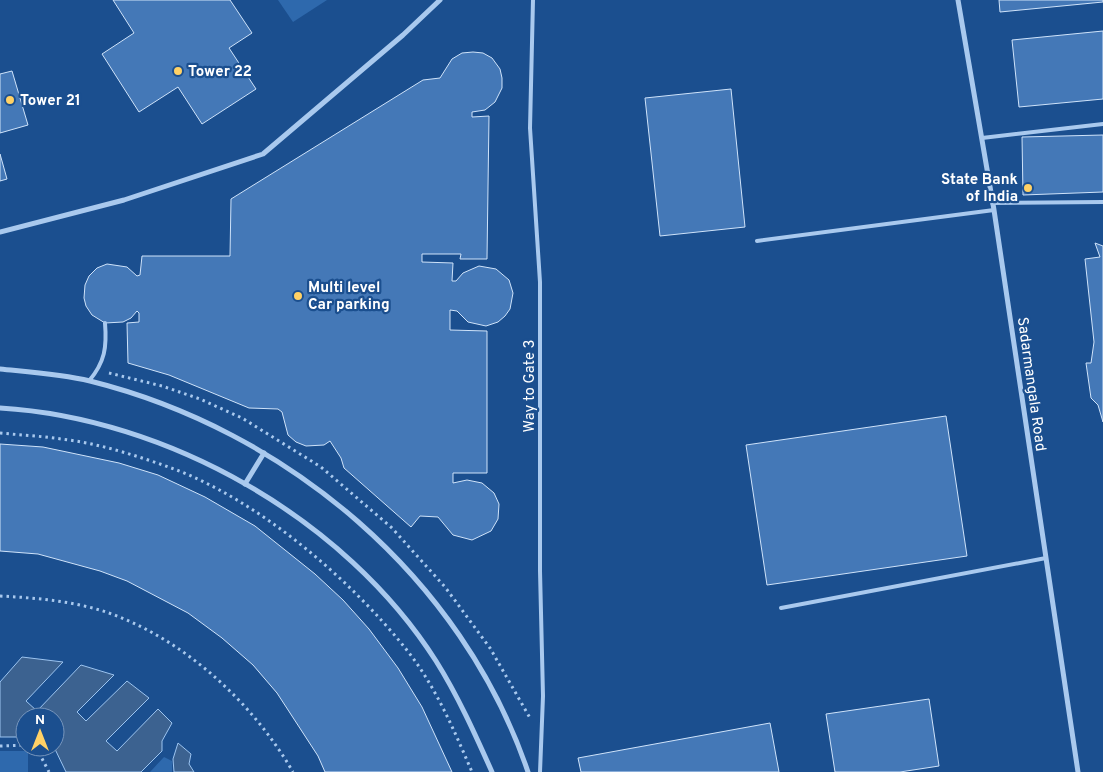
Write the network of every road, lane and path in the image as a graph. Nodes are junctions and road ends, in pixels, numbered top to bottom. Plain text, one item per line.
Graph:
1 (440, 0) edge
2 (533, 0) edge
3 (958, 0) edge
4 (1103, 124) edge
5 (982, 138) junction
6 (992, 202) junction
7 (1103, 202) edge
8 (994, 210) junction
9 (0, 232) edge
10 (757, 241) dead end
11 (105, 323) dead end
12 (0, 370) edge
13 (89, 381) junction
14 (0, 408) edge
15 (0, 434) edge
16 (264, 453) junction
17 (245, 484) junction
18 (1046, 558) junction
19 (0, 596) edge
20 (780, 608) dead end
21 (15, 745) edge
22 (0, 746) edge
23 (41, 757) edge
24 (49, 772) edge
25 (293, 772) edge
26 (472, 772) edge
27 (492, 772) edge
28 (528, 772) edge
29 (540, 772) edge
30 (1078, 772) edge

1 - 9 street
2 - 29 lane, Way to Gate 3
3 - 5 street, Sadarmangala Road
4 - 5 lane
5 - 6 street, Sadarmangala Road
6 - 7 lane
6 - 8 street, Sadarmangala Road
8 - 10 lane
8 - 18 street, Sadarmangala Road
11 - 13 lane
12 - 13 street
13 - 16 street
14 - 17 street
15 - 26 path
16 - 17 street
16 - 28 street
17 - 27 street
18 - 20 lane
18 - 30 street, Sadarmangala Road
19 - 25 path
21 - 22 path
23 - 24 path

